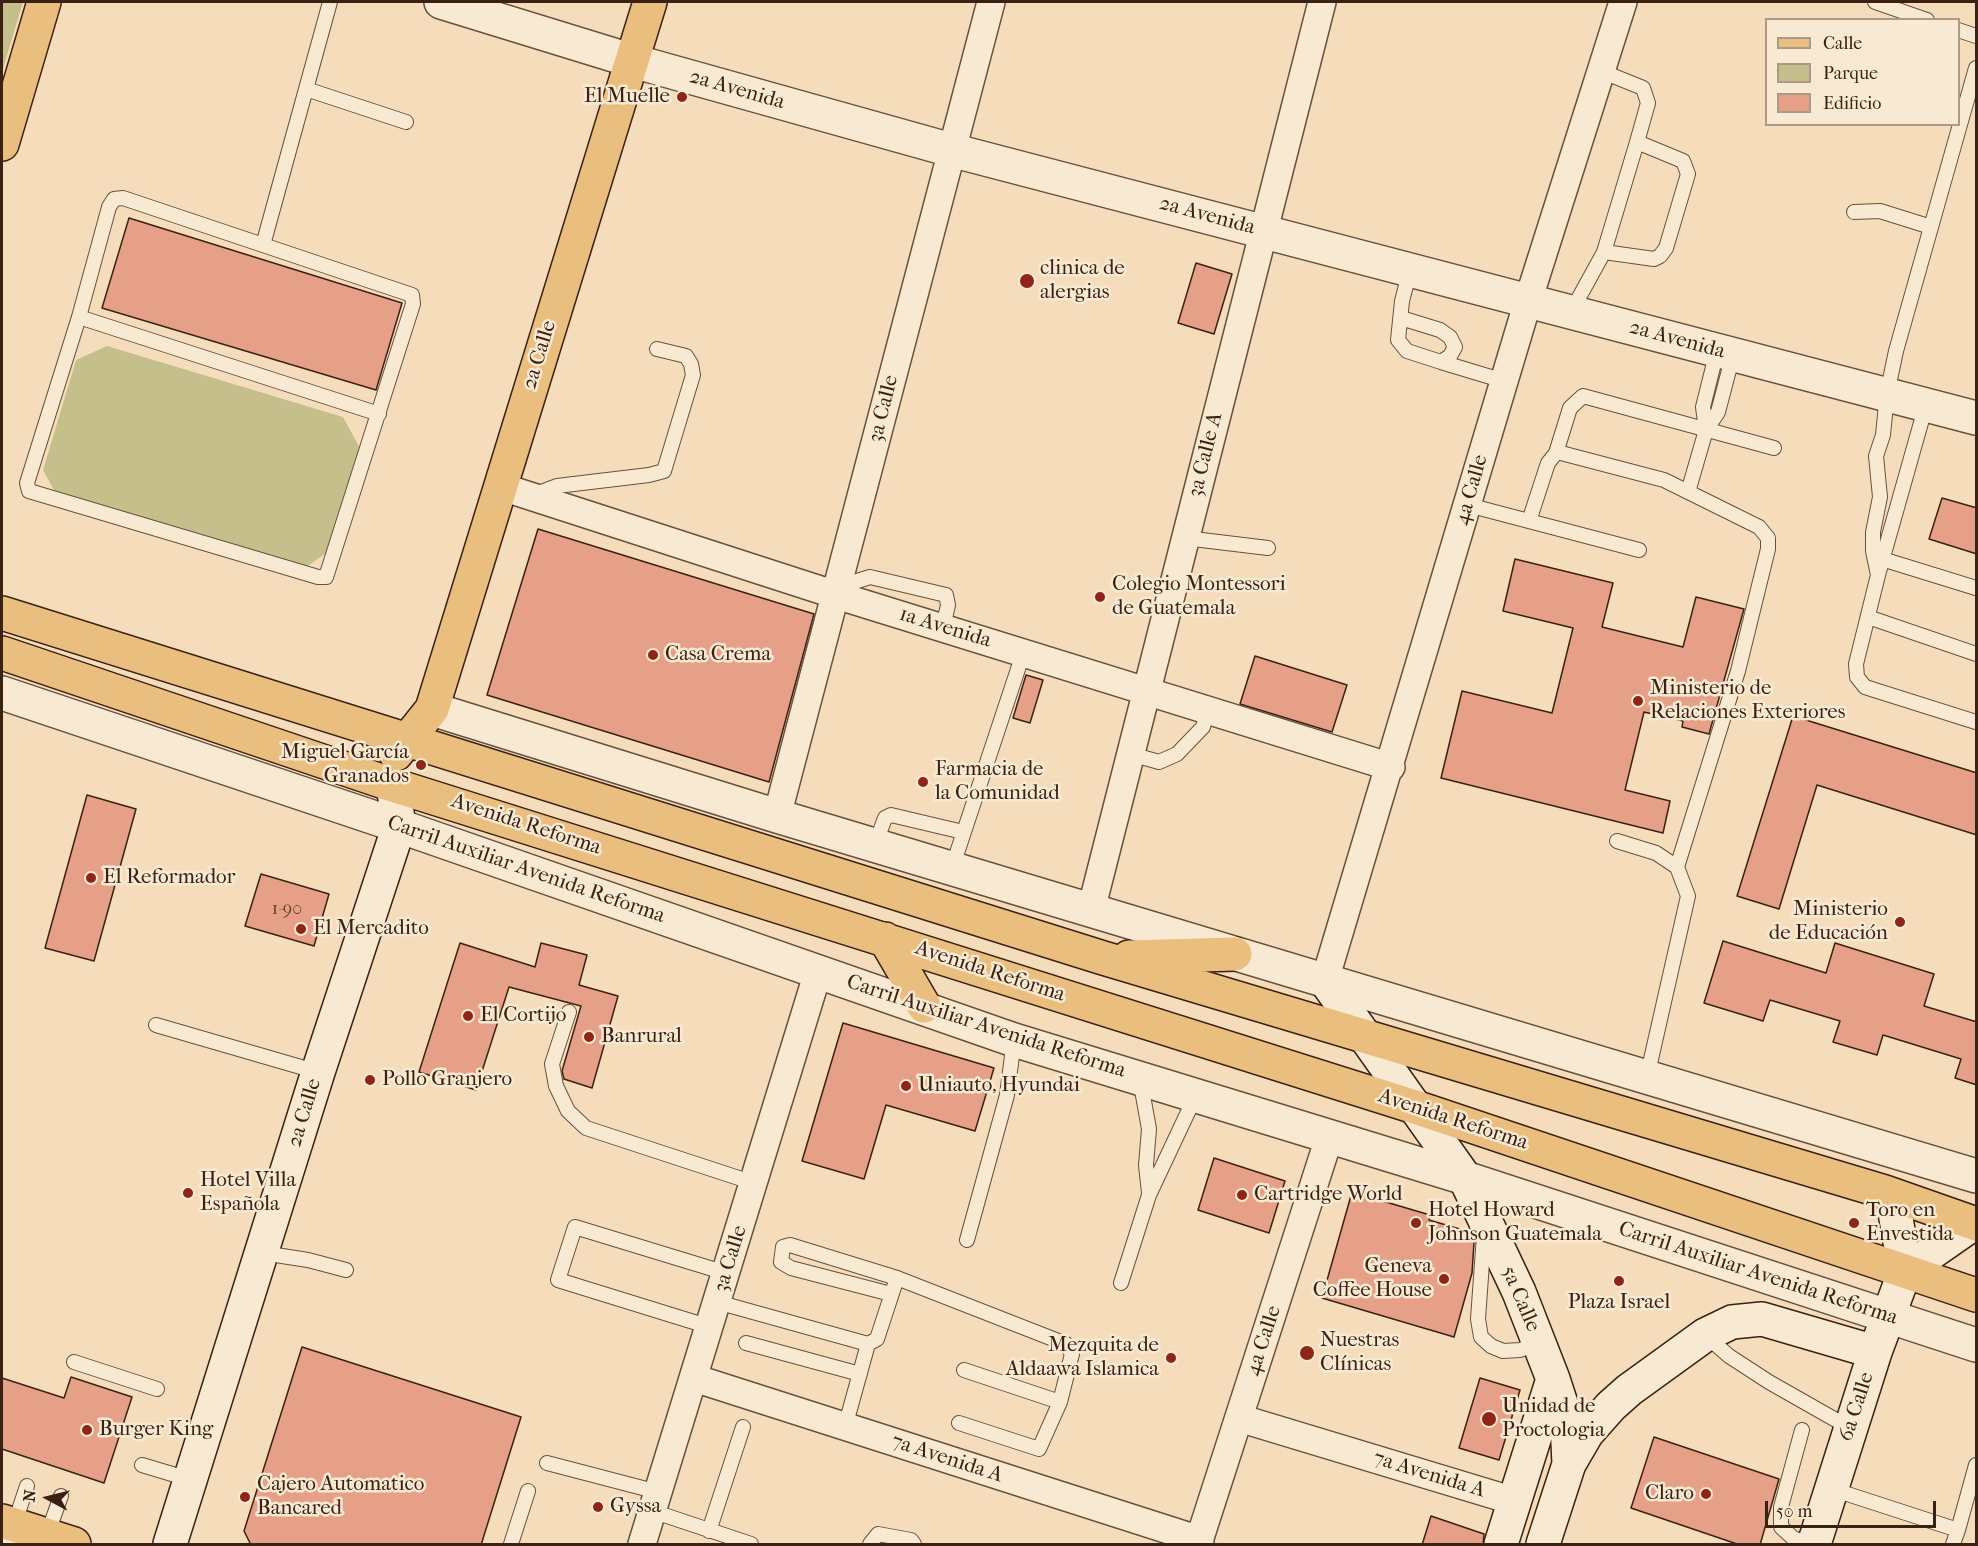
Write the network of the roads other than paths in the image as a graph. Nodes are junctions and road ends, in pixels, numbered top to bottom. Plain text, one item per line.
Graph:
1 (44, 2) edge
2 (330, 2) edge
3 (441, 2) edge
4 (650, 2) edge
5 (991, 2) edge
6 (1322, 2) edge
7 (1623, 2) edge
8 (1875, 2) edge
9 (1921, 18) edge
10 (1960, 30) edge
11 (1977, 36) edge
12 (633, 61) junction
13 (1977, 68) edge
14 (1601, 71) junction
15 (306, 89) junction
16 (406, 122) dead end
17 (1637, 142) junction
18 (2, 144) edge
19 (951, 150) junction
20 (1854, 212) dead end
21 (1931, 227) junction
22 (1262, 231) junction
23 (262, 245) junction
24 (1604, 252) junction
25 (1410, 270) junction
26 (1528, 302) junction
27 (1571, 312) junction
28 (79, 317) junction
29 (1401, 318) junction
30 (657, 349) dead end
31 (1725, 353) junction
32 (1441, 362) junction
33 (1504, 381) junction
34 (1887, 394) junction
35 (1926, 405) junction
36 (379, 414) junction
37 (1977, 418) edge
38 (1706, 430) junction
39 (1774, 448) dead end
40 (1556, 453) junction
41 (499, 486) junction
42 (1688, 492) junction
43 (531, 496) junction
44 (1468, 505) junction
45 (1529, 521) junction
46 (1185, 538) junction
47 (1268, 548) dead end
48 (1639, 550) dead end
49 (1882, 559) junction
50 (1878, 575) junction
51 (1977, 588) edge
52 (837, 591) junction
53 (2, 613) edge
54 (1868, 617) junction
55 (1024, 651) junction
56 (2, 653) edge
57 (1977, 654) edge
58 (1148, 690) junction
59 (3, 698) edge
60 (432, 709) junction
61 (1208, 710) junction
62 (1977, 722) edge
63 (408, 740) junction
64 (441, 749) junction
65 (1131, 754) junction
66 (1391, 767) junction
67 (393, 785) junction
68 (429, 795) junction
69 (777, 816) junction
70 (399, 826) junction
71 (963, 832) junction
72 (1617, 841) dead end
73 (875, 845) junction
74 (1677, 867) junction
75 (952, 868) junction
76 (1091, 910) junction
77 (885, 939) junction
78 (1236, 954) junction
79 (1100, 957) junction
80 (818, 972) junction
81 (1324, 981) junction
82 (924, 1006) junction
83 (569, 1012) dead end
84 (156, 1025) dead end
85 (1014, 1040) junction
86 (1368, 1040) junction
87 (318, 1072) junction
88 (1140, 1077) junction
89 (1647, 1078) junction
90 (1196, 1095) junction
91 (1415, 1107) junction
92 (1329, 1138) junction
93 (1977, 1176) edge
94 (1465, 1178) junction
95 (754, 1183) junction
96 (1149, 1195) junction
97 (1892, 1195) junction
98 (1485, 1220) junction
99 (1976, 1222) edge
100 (967, 1240) dead end
101 (263, 1253) junction
102 (346, 1270) dead end
103 (1905, 1271) junction
104 (726, 1273) junction
105 (897, 1278) junction
106 (1121, 1283) dead end
107 (891, 1294) junction
108 (1977, 1295) edge
109 (714, 1314) junction
110 (1888, 1316) junction
111 (1705, 1335) junction
112 (746, 1343) dead end
113 (868, 1344) junction
114 (1539, 1344) junction
115 (1977, 1344) edge
116 (1875, 1352) junction
117 (74, 1362) dead end
118 (964, 1370) dead end
119 (860, 1374) junction
120 (694, 1378) junction
121 (1553, 1379) junction
122 (157, 1389) dead end
123 (1060, 1402) junction
124 (1239, 1418) junction
125 (960, 1422) dead end
126 (845, 1426) junction
127 (743, 1427) dead end
128 (1850, 1428) junction
129 (1802, 1430) dead end
130 (547, 1463) dead end
131 (1569, 1464) junction
132 (142, 1465) dead end
133 (1977, 1466) edge
134 (192, 1480) junction
135 (27, 1486) dead end
136 (1832, 1489) junction
137 (528, 1491) dead end
138 (61, 1496) dead end
139 (1514, 1501) junction
140 (655, 1502) junction
141 (1958, 1530) junction
142 (710, 1531) junction
143 (7, 1533) edge
144 (61, 1540) edge
145 (1199, 1542) edge
146 (172, 1543) edge
147 (511, 1545) edge
148 (642, 1545) edge
149 (751, 1545) edge
150 (870, 1545) edge
151 (914, 1545) edge
152 (1500, 1545) edge
153 (1544, 1545) edge
154 (1812, 1545) edge
155 (1953, 1545) edge

1 - 18 main road
2 - 15 lane
3 - 12 street, 2a Avenida
4 - 12 main road, 2a Calle
5 - 19 street, 3a Calle
6 - 22 street, 3a Calle A
7 - 14 street, 4a Calle
8 - 9 lane
10 - 11 lane
12 - 19 street, 2a Avenida
12 - 41 main road, 2a Calle
13 - 21 lane
14 - 17 lane
14 - 26 street, 4a Calle
15 - 16 lane
15 - 23 lane
17 - 24 lane
17 - 24 lane
19 - 22 street, 2a Avenida
19 - 52 street, 3a Calle
20 - 21 lane
21 - 34 lane
22 - 25 street, 2a Avenida
22 - 46 street, 3a Calle A
23 - 28 lane
23 - 36 lane
24 - 27 lane
25 - 26 street, 2a Avenida
25 - 29 lane
26 - 27 street, 2a Avenida
26 - 33 street, 4a Calle
27 - 31 street, 2a Avenida
28 - 36 lane
28 - 36 lane
29 - 32 lane
29 - 32 lane
30 - 43 lane
31 - 34 street, 2a Avenida
31 - 38 lane
32 - 33 lane
33 - 44 street, 4a Calle
34 - 35 street, 2a Avenida
34 - 50 lane
35 - 37 street, 2a Avenida
35 - 49 lane
38 - 39 lane
38 - 40 lane
38 - 42 lane
40 - 42 lane
40 - 45 lane
41 - 43 street, 1a Avenida
41 - 60 main road, 2a Calle
42 - 74 lane
43 - 52 street, 1a Avenida
44 - 45 lane
44 - 66 street, 4a Calle
45 - 48 lane
46 - 47 lane
46 - 58 street, 3a Calle A
49 - 50 lane
49 - 51 lane
50 - 54 lane
52 - 55 street, 1a Avenida
52 - 69 street, 3a Calle
53 - 63 main road
54 - 57 lane
54 - 62 lane
55 - 58 street, 1a Avenida
55 - 71 lane
56 - 67 main road, Avenida Reforma
58 - 61 street, 1a Avenida
58 - 65 street, 3a Calle A
59 - 70 street, Carril Auxiliar Avenida Reforma
60 - 63 main road, 2a Calle
60 - 64 main road, 2a Calle
60 - 69 street
61 - 65 lane
61 - 66 street, 1a Avenida
63 - 64 main road
63 - 67 main road, 2a Calle
64 - 68 main road, 2a Calle
64 - 79 main road
65 - 76 street, 3a Calle A
66 - 81 street, 4a Calle
67 - 68 main road, Avenida Reforma
67 - 70 street, 2a Calle
68 - 70 street, 2a Calle
68 - 77 main road, Avenida Reforma
69 - 73 street
70 - 80 street, Carril Auxiliar Avenida Reforma
70 - 87 street, 2a Calle
71 - 73 lane
71 - 75 lane
72 - 74 lane
73 - 75 street
74 - 89 lane
75 - 76 street
76 - 78 street
77 - 82 main road
77 - 91 main road, Avenida Reforma
78 - 79 main road
78 - 81 street
79 - 86 main road
80 - 82 street, Carril Auxiliar Avenida Reforma
80 - 95 street, 3a Calle
81 - 86 street, 5a Calle
81 - 89 street
82 - 85 street, Carril Auxiliar Avenida Reforma
83 - 95 lane
84 - 87 lane
85 - 88 street, Carril Auxiliar Avenida Reforma
85 - 100 lane
86 - 91 street, 5a Calle
86 - 97 main road
87 - 101 street, 2a Calle
88 - 90 street, Carril Auxiliar Avenida Reforma
88 - 96 lane
89 - 93 street
90 - 92 street, Carril Auxiliar Avenida Reforma
90 - 96 lane
91 - 94 street, 5a Calle
91 - 103 main road, Avenida Reforma
92 - 94 street, Carril Auxiliar Avenida Reforma
92 - 124 street, 4a Calle
94 - 98 street, 5a Calle
94 - 110 street, Carril Auxiliar Avenida Reforma
95 - 104 street, 3a Calle
96 - 106 lane
97 - 99 main road
97 - 103 street
98 - 114 street, 5a Calle
98 - 114 lane
99 - 103 street
101 - 102 lane
101 - 134 street, 2a Calle
103 - 108 main road, Avenida Reforma
103 - 110 street, 6a Calle
104 - 109 street, 3a Calle
104 - 109 lane
105 - 107 lane
105 - 107 lane
105 - 123 lane
107 - 113 lane
109 - 113 lane
109 - 120 street, 3a Calle
110 - 115 street, Carril Auxiliar Avenida Reforma
110 - 116 street, 6a Calle
111 - 116 street, 5a Calle
111 - 128 lane
111 - 131 street, 5a Calle
112 - 119 lane
113 - 119 lane
114 - 121 street, 5a Calle
116 - 128 street, 6a Calle
117 - 122 lane
118 - 123 lane
119 - 126 lane
120 - 126 street, 7a Avenida A
120 - 140 street, 3a Calle
121 - 131 street, 5a Calle
121 - 139 street
123 - 125 lane
124 - 139 street, 7a Avenida A
124 - 145 street, 4a Calle
126 - 145 street, 7a Avenida A
127 - 142 lane
128 - 136 street, 6a Calle
129 - 154 lane
130 - 140 lane
131 - 153 street, 5a Calle
132 - 134 lane
133 - 141 lane
134 - 146 street, 2a Calle
135 - 143 lane
136 - 141 lane
136 - 154 street, 6a Calle
137 - 147 lane
138 - 144 lane
139 - 152 street
140 - 142 lane
140 - 148 street, 3a Calle
141 - 155 lane
142 - 149 lane
143 - 144 main road
150 - 151 lane

